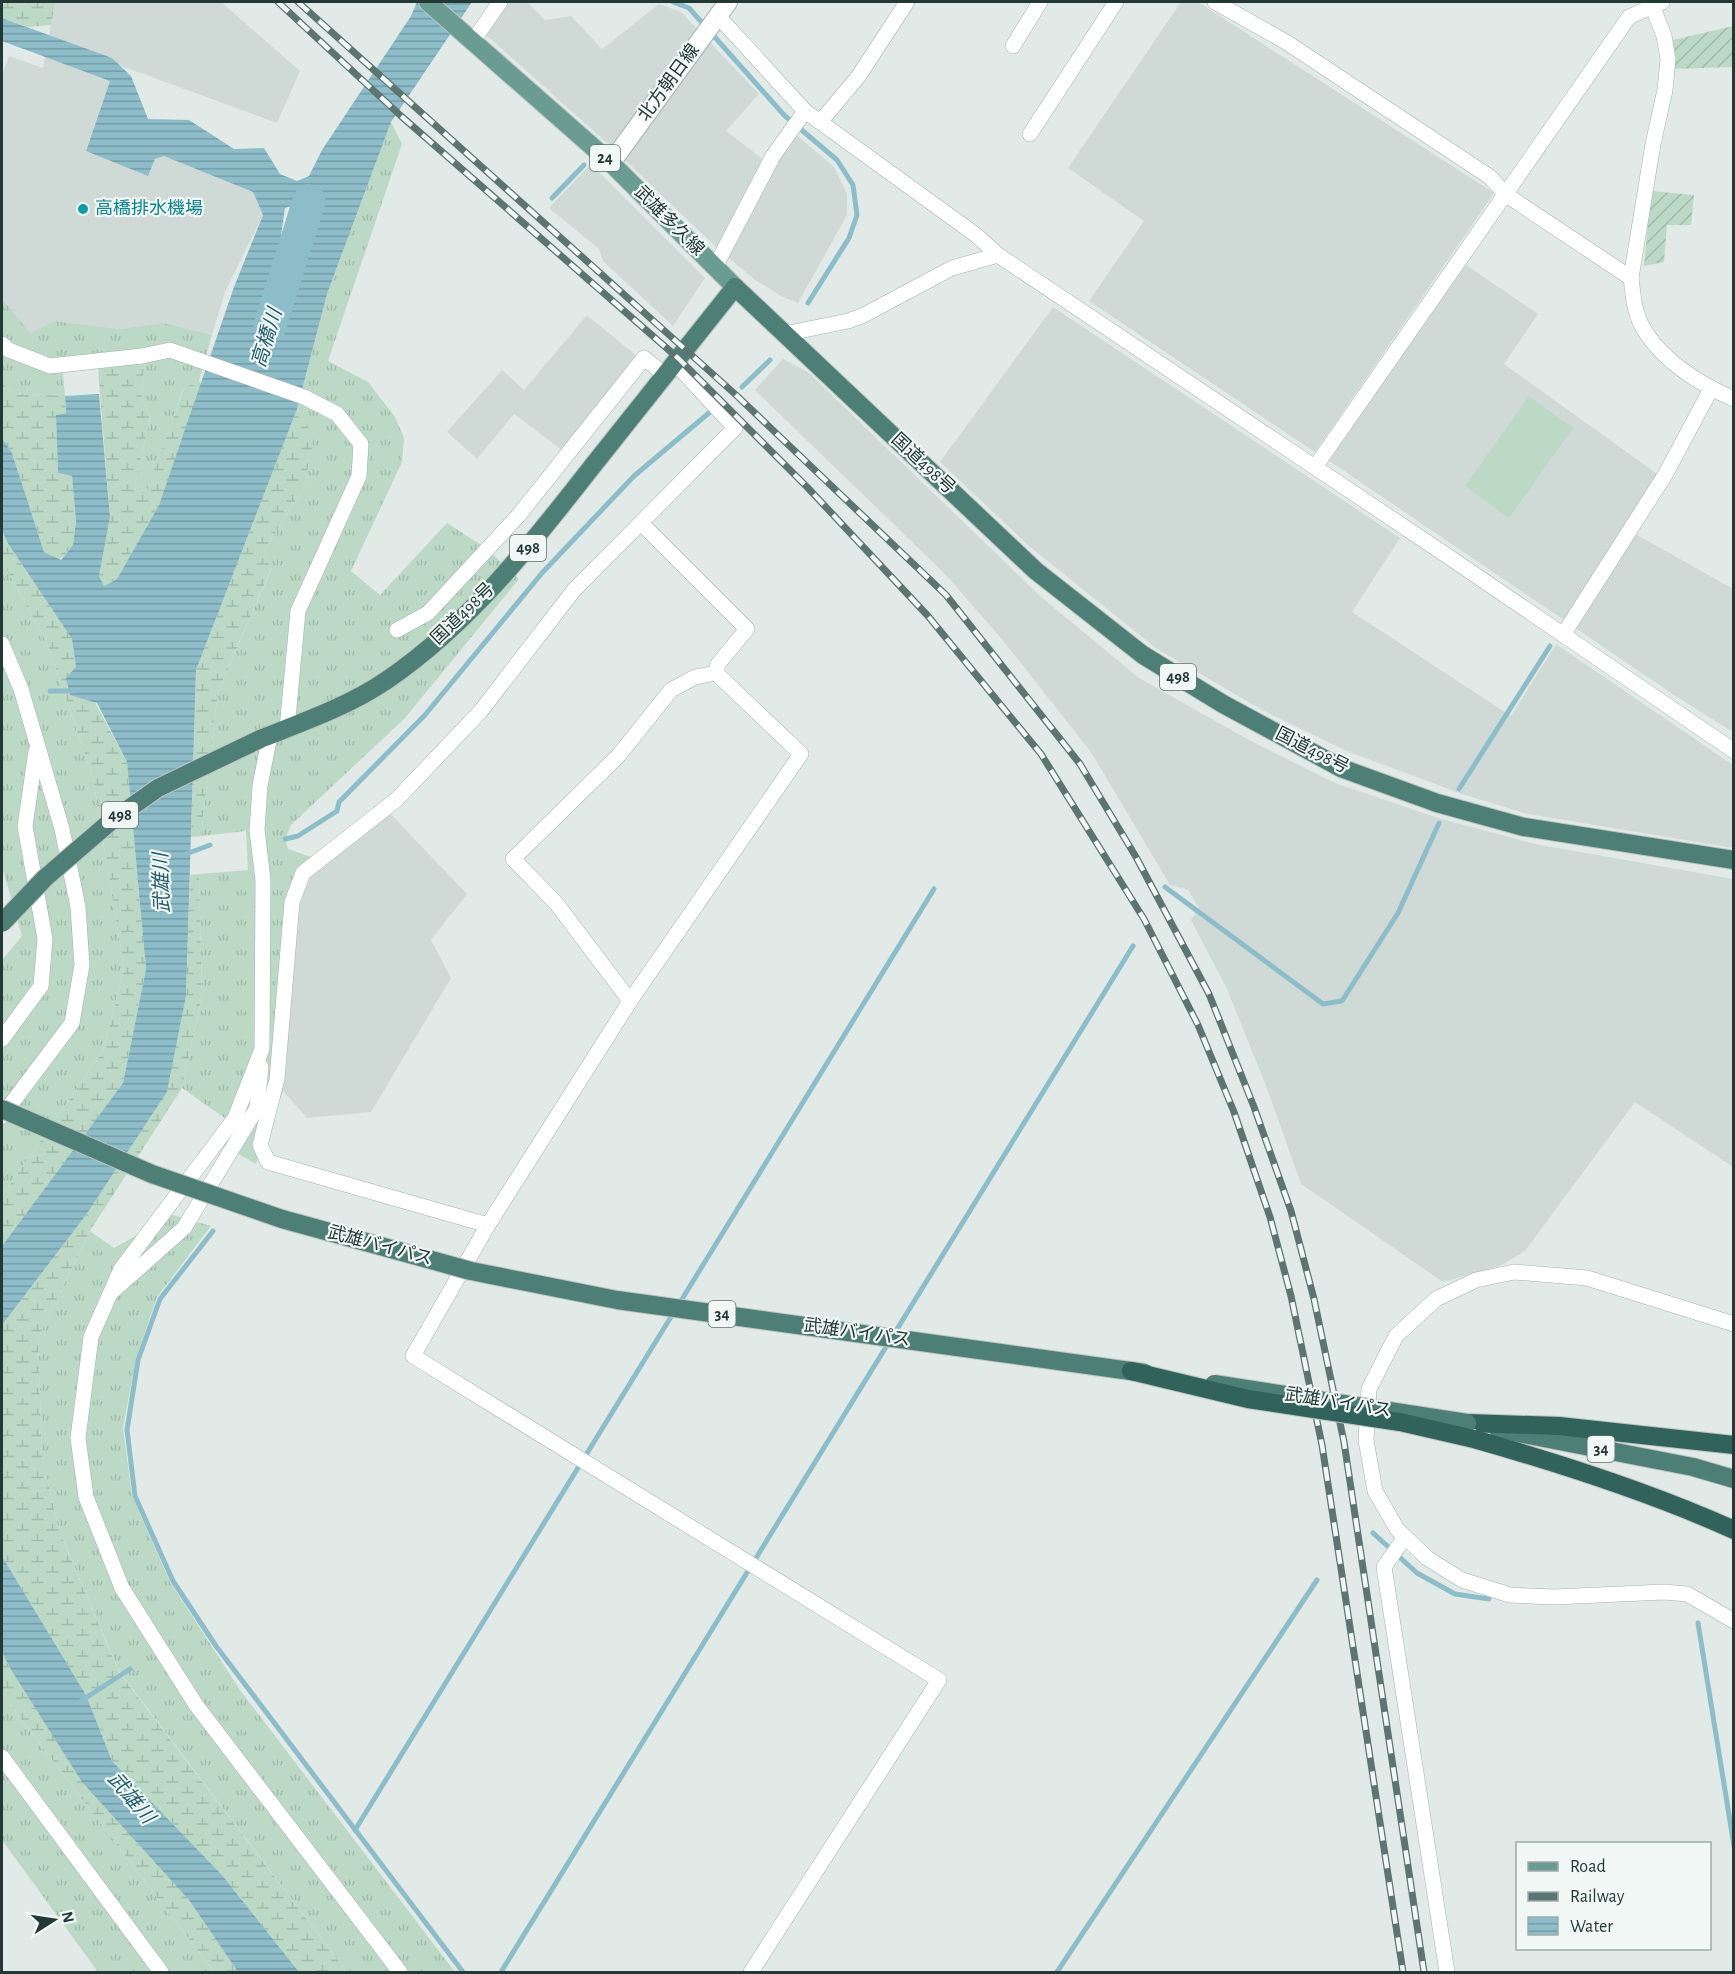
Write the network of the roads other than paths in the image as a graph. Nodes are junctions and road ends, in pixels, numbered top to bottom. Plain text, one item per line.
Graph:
1 (428, 2) edge
2 (500, 2) edge
3 (907, 2) edge
4 (1040, 2) edge
5 (1116, 2) edge
6 (1215, 2) edge
7 (1655, 3) edge
8 (720, 13) edge
9 (470, 39) junction
10 (1013, 46) dead end
11 (805, 111) junction
12 (820, 122) junction
13 (1030, 134) dead end
14 (611, 163) junction
15 (1505, 194) junction
16 (998, 255) junction
17 (715, 267) junction
18 (1631, 279) junction
19 (735, 287) junction
20 (784, 334) junction
21 (2, 344) edge
22 (670, 369) junction
23 (1711, 390) junction
24 (1734, 399) edge
25 (593, 421) junction
26 (614, 439) junction
27 (1315, 467) junction
28 (641, 523) junction
29 (397, 630) dead end
30 (1563, 635) junction
31 (2, 644) edge
32 (716, 673) junction
33 (272, 735) junction
34 (37, 745) junction
35 (1734, 751) edge
36 (1734, 860) edge
37 (2, 923) edge
38 (630, 1001) junction
39 (2, 1039) edge
40 (262, 1049) junction
41 (2, 1109) edge
42 (263, 1113) junction
43 (2, 1116) edge
44 (488, 1225) junction
45 (110, 1294) junction
46 (1734, 1324) edge
47 (1470, 1431) junction
48 (1734, 1445) edge
49 (1734, 1479) edge
50 (1734, 1530) edge
51 (1405, 1537) junction
52 (1734, 1621) edge
53 (2, 1757) edge
54 (161, 1972) edge
55 (399, 1972) edge
56 (751, 1972) edge
57 (1447, 1972) edge

1 - 9 main road, 24
2 - 9 street
3 - 12 street
4 - 10 street
5 - 13 street
6 - 15 street
7 - 15 street
7 - 18 street
8 - 11 street
8 - 14 main road, 北方朝日線
9 - 14 main road, 武雄多久線 / 24
11 - 12 street
11 - 17 street
12 - 16 street
14 - 17 main road, 武雄多久線 / 24
15 - 18 street
15 - 27 street
16 - 20 street
16 - 27 street
17 - 19 main road, 武雄多久線 / 24
18 - 23 street
19 - 20 highway, 国道498号 / 498
19 - 22 highway, 国道498号 / 498
20 - 36 highway, 国道498号 / 498
21 - 33 street
22 - 25 street
22 - 26 highway, 国道498号 / 498
22 - 28 street
23 - 24 street
23 - 30 street
25 - 26 street
25 - 29 street
26 - 33 highway, 国道498号 / 498
27 - 30 street
28 - 32 street
28 - 42 street
30 - 35 street
31 - 34 street
32 - 38 street
32 - 38 street
33 - 37 highway, 498, bridge
33 - 40 street
34 - 39 street
34 - 43 street
38 - 44 street
40 - 42 street
40 - 45 street
41 - 47 highway, 武雄バイパス / 34, bridge
42 - 44 street
42 - 45 street
44 - 56 street
45 - 55 street
46 - 51 street
47 - 48 highway
47 - 49 highway, 34
47 - 50 highway
51 - 52 street
51 - 57 street
53 - 54 street

